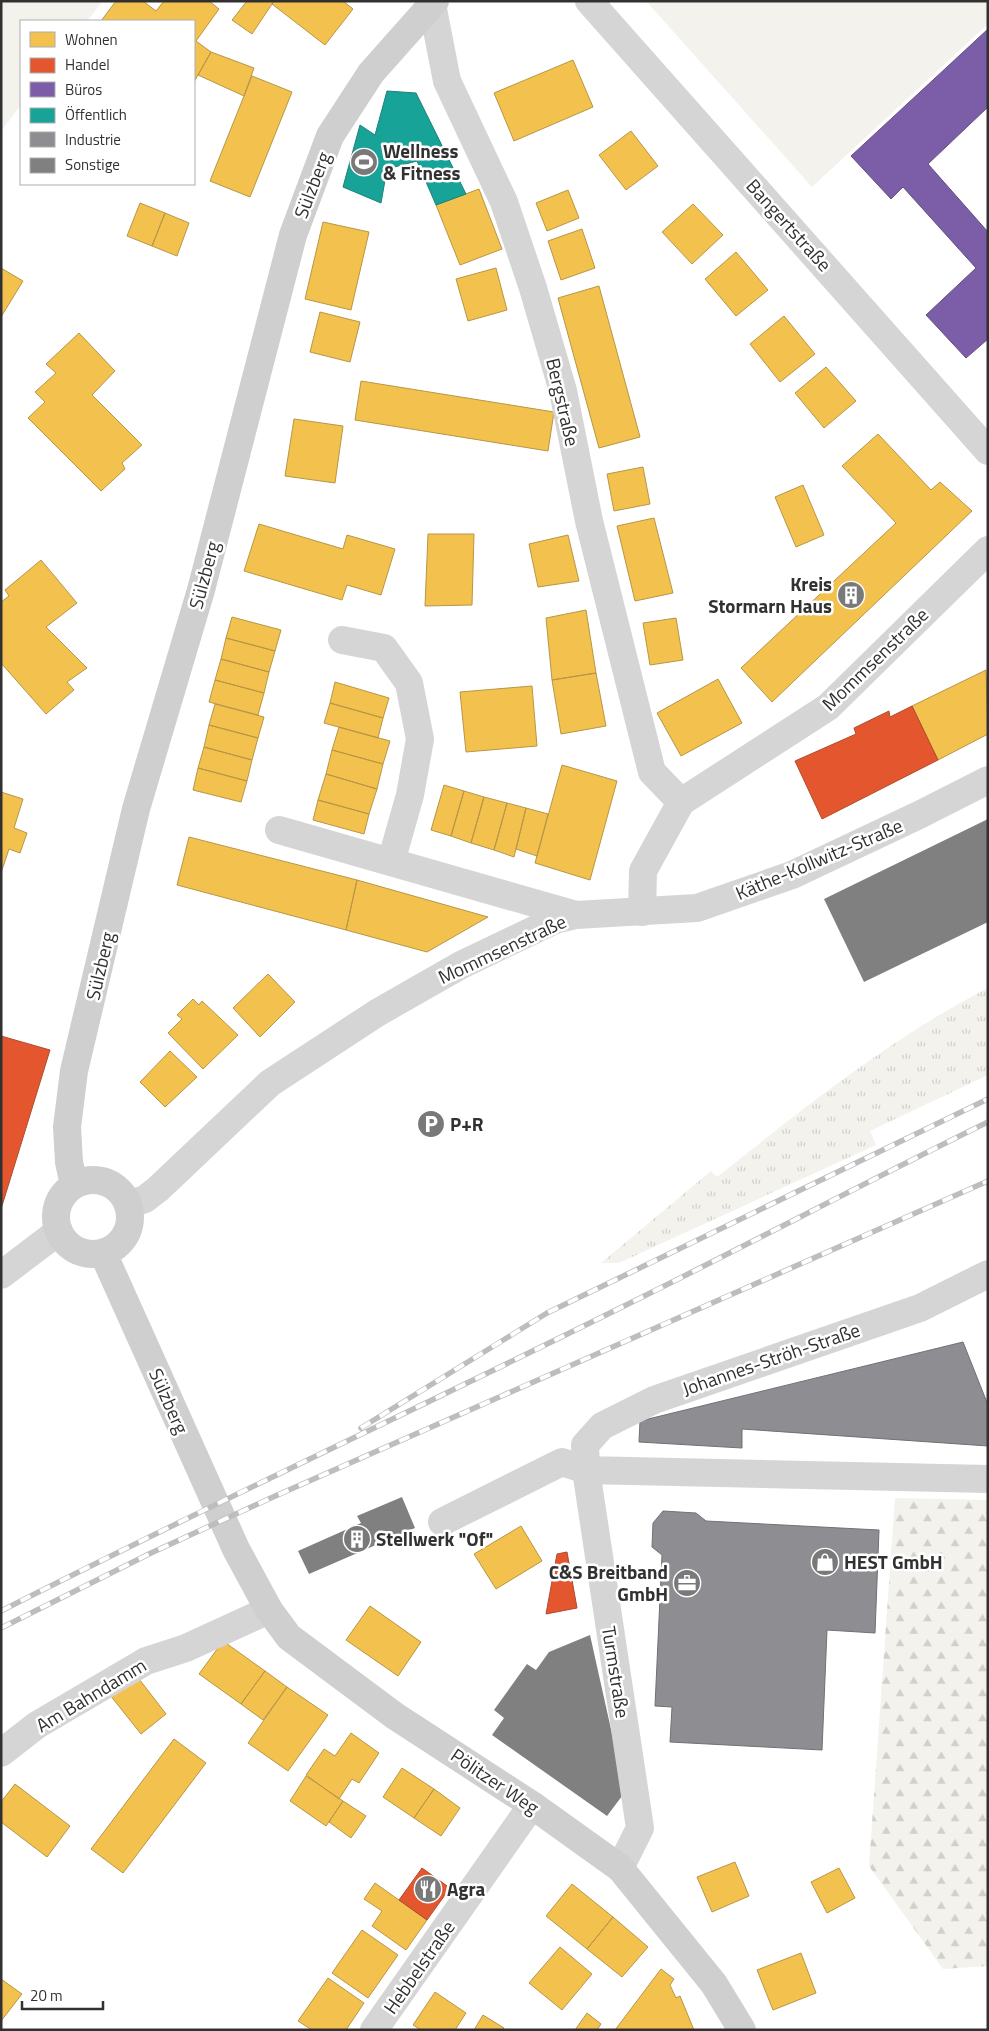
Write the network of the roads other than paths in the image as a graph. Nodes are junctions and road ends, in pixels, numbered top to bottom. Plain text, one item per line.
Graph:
1 (589, 1) edge
2 (433, 3) edge
3 (988, 450) edge
4 (988, 550) edge
5 (342, 640) dead end
6 (988, 780) edge
7 (681, 802) junction
8 (279, 830) dead end
9 (391, 862) junction
10 (642, 912) junction
11 (576, 915) junction
12 (74, 1185) junction
13 (128, 1205) junction
14 (59, 1231) junction
15 (103, 1253) junction
16 (988, 1274) edge
17 (1, 1275) edge
18 (586, 1470) junction
19 (988, 1479) edge
20 (442, 1522) dead end
21 (236, 1549) joint
22 (269, 1610) junction
23 (1, 1753) edge
24 (532, 1805) junction
25 (620, 1868) junction
26 (374, 2030) edge
27 (742, 2030) edge

1 - 3 street, Bangertstraße
2 - 7 street, Bergstraße
2 - 12 street, Sülzberg
4 - 7 street, Mommsenstraße
5 - 9 street
6 - 10 street, Käthe-Kollwitz-Straße
7 - 10 street, Mommsenstraße
8 - 9 street
9 - 11 street
10 - 11 street, Mommsenstraße
11 - 13 street, Mommsenstraße
12 - 13 street
12 - 14 street
13 - 15 street
14 - 15 street
14 - 17 street
15 - 21 street, Sülzberg
16 - 18 street, Johannes-Ströh-Straße
18 - 19 street
18 - 20 street
18 - 25 street, Turmstraße
21 - 22 street, Pölitzer Weg
22 - 23 street, Am Bahndamm
22 - 24 street, Pölitzer Weg
24 - 25 street, Pölitzer Weg
24 - 26 street, Hebbelstraße
25 - 27 street, Pölitzer Weg

